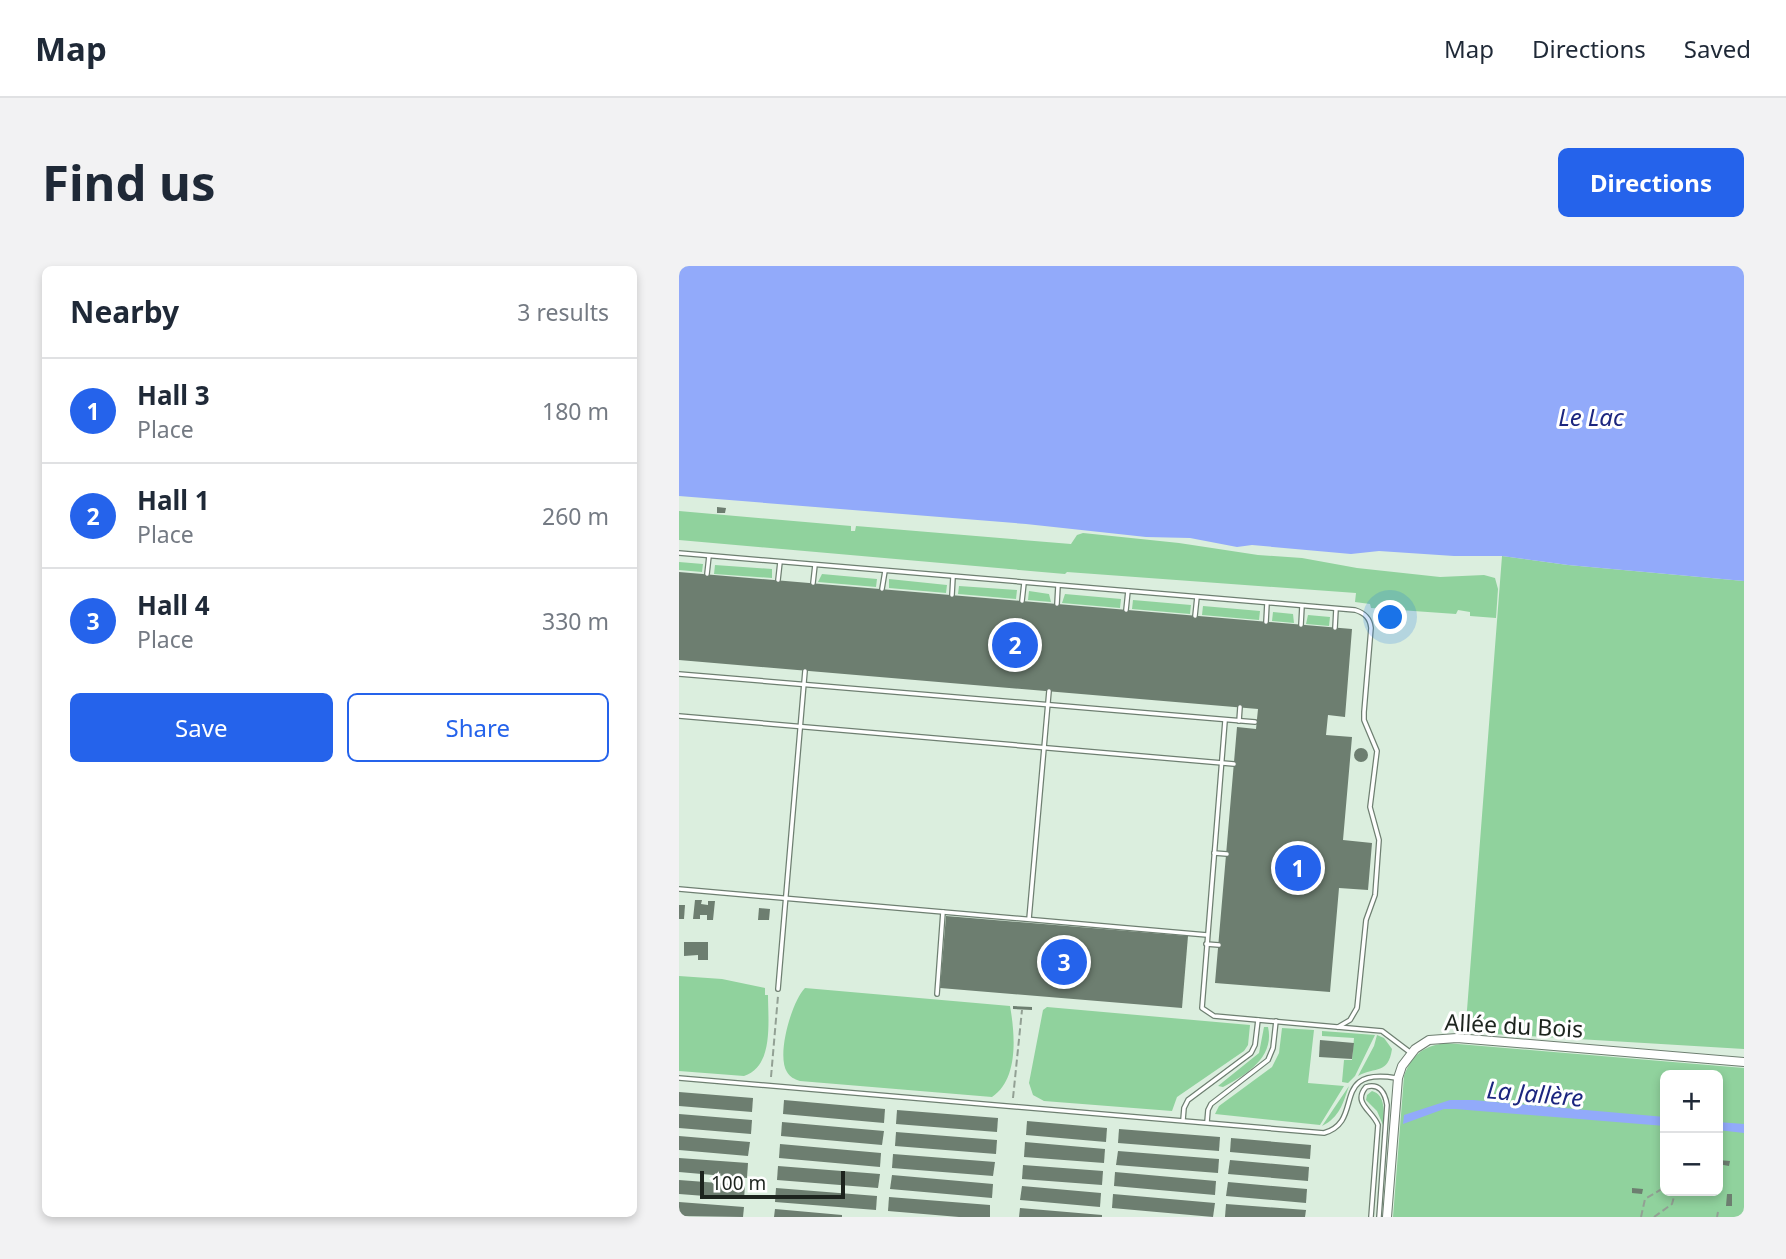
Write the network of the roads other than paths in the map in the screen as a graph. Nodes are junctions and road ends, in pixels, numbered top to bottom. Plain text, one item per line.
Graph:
1 (679, 553) edge
2 (709, 556) junction
3 (780, 562) junction
4 (814, 565) junction
5 (885, 571) junction
6 (707, 574) dead end
7 (953, 577) junction
8 (778, 580) dead end
9 (813, 583) dead end
10 (1024, 583) junction
11 (1058, 586) junction
12 (882, 589) dead end
13 (1128, 591) junction
14 (952, 595) dead end
15 (1197, 597) junction
16 (1022, 601) dead end
17 (1267, 603) junction
18 (1057, 604) dead end
19 (1302, 606) junction
20 (1336, 609) junction
21 (1126, 610) dead end
22 (1195, 616) dead end
23 (1266, 622) dead end
24 (1301, 625) dead end
25 (1335, 628) dead end
26 (805, 670) dead end
27 (679, 674) edge
28 (804, 685) junction
29 (1049, 691) dead end
30 (1047, 705) junction
31 (1240, 708) dead end
32 (679, 716) edge
33 (1225, 720) junction
34 (1239, 721) junction
35 (1255, 722) dead end
36 (800, 727) junction
37 (1044, 748) junction
38 (1221, 763) junction
39 (1234, 764) dead end
40 (1214, 853) junction
41 (1227, 854) dead end
42 (679, 889) edge
43 (785, 898) junction
44 (943, 912) junction
45 (1029, 919) junction
46 (1207, 934) junction
47 (1206, 944) junction
48 (1219, 945) dead end
49 (778, 989) road end
50 (937, 994) dead end
51 (1258, 1020) junction
52 (1276, 1021) junction
53 (1338, 1027) junction
54 (1411, 1053) junction
55 (1744, 1062) edge
56 (679, 1078) edge
57 (1398, 1078) junction
58 (1183, 1120) junction
59 (1207, 1122) junction
60 (1371, 1217) edge
61 (1379, 1217) edge
62 (1387, 1217) edge

1 - 2 lane
2 - 3 lane
2 - 6 lane
3 - 4 lane
3 - 8 lane
4 - 5 lane
4 - 9 lane
5 - 7 lane
5 - 12 lane
7 - 10 lane
7 - 14 lane
10 - 11 lane
10 - 16 lane
11 - 13 lane
11 - 18 lane
13 - 15 lane
13 - 21 lane
15 - 17 lane
15 - 22 lane
17 - 19 lane
17 - 23 lane
19 - 20 lane
19 - 24 lane
20 - 25 lane
20 - 53 lane
26 - 28 lane
27 - 28 lane
28 - 30 lane
28 - 36 lane
29 - 30 lane
30 - 33 lane
30 - 37 lane
31 - 34 lane
32 - 36 lane
33 - 34 lane
33 - 38 lane
34 - 35 lane
36 - 37 lane
36 - 43 lane
37 - 38 lane
37 - 45 lane
38 - 39 lane
38 - 40 lane
40 - 41 lane
40 - 46 lane
42 - 43 lane
43 - 44 lane
43 - 49 lane
44 - 45 lane
44 - 50 lane
45 - 46 lane
46 - 47 lane
47 - 48 lane
47 - 51 lane
51 - 52 lane
51 - 58 lane
52 - 53 lane
52 - 59 lane
53 - 54 lane
54 - 55 street, Allée du Bois
54 - 57 street
56 - 58 lane
57 - 59 lane
57 - 62 street
58 - 59 lane
60 - 61 lane

